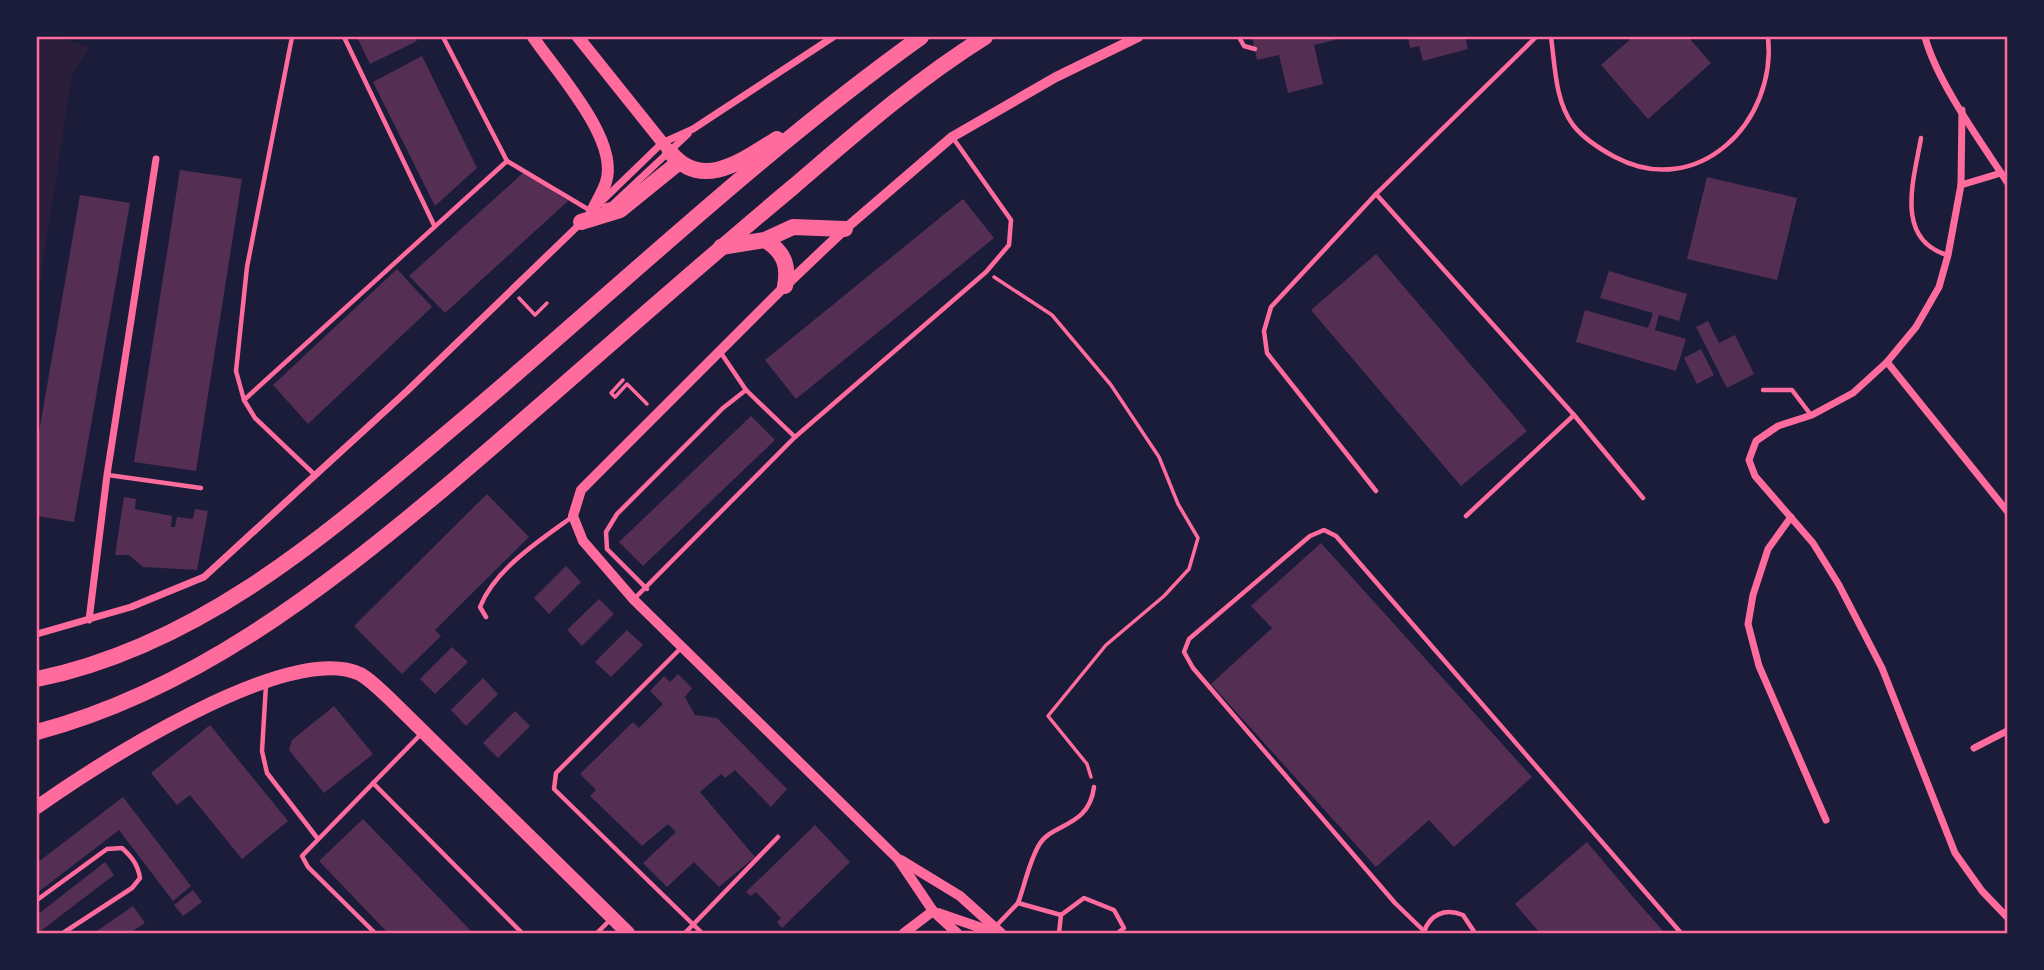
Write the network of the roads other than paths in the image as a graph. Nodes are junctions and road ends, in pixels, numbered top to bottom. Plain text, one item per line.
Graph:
1 (292, 37) edge
2 (344, 37) edge
3 (443, 37) edge
4 (533, 37) edge
5 (578, 37) edge
6 (833, 37) edge
7 (921, 37) edge
8 (985, 37) edge
9 (1138, 37) edge
10 (1239, 37) edge
11 (1536, 37) edge
12 (1551, 37) edge
13 (1768, 37) edge
14 (1925, 37) edge
15 (1255, 49) dead end
16 (1962, 110) junction
17 (820, 112) junction
18 (952, 137) junction
19 (1921, 138) dead end
20 (670, 152) junction
21 (156, 159) dead end
22 (507, 161) junction
23 (2001, 173) junction
24 (2007, 182) edge
25 (1961, 185) junction
26 (1376, 194) junction
27 (587, 217) junction
28 (434, 225) junction
29 (845, 229) junction
30 (765, 240) junction
31 (721, 247) junction
32 (1948, 255) junction
33 (785, 286) junction
34 (719, 349) junction
35 (1887, 362) junction
36 (746, 390) junction
37 (1763, 390) dead end
38 (244, 400) junction
39 (1574, 415) junction
40 (1812, 415) junction
41 (794, 437) junction
42 (107, 475) junction
43 (315, 475) junction
44 (201, 488) dead end
45 (1376, 491) dead end
46 (1643, 498) dead end
47 (2007, 511) edge
48 (573, 516) junction
49 (1466, 516) dead end
50 (1791, 517) junction
51 (647, 589) junction
52 (634, 600) junction
53 (486, 617) dead end
54 (89, 620) junction
55 (37, 634) edge
56 (683, 647) junction
57 (37, 679) edge
58 (266, 680) junction
59 (37, 732) edge
60 (424, 732) junction
61 (2007, 732) edge
62 (1974, 748) dead end
63 (373, 783) junction
64 (1094, 786) road end
65 (37, 807) edge
66 (1826, 820) dead end
67 (778, 837) dead end
68 (318, 839) junction
69 (898, 859) junction
70 (37, 900) edge
71 (1018, 903) junction
72 (933, 911) junction
73 (1060, 915) junction
74 (2007, 917) edge
75 (612, 918) junction
76 (693, 925) junction
77 (997, 931) edge
78 (1424, 932) edge
79 (63, 933) edge
80 (376, 933) edge
81 (522, 933) edge
82 (597, 933) edge
83 (628, 933) edge
84 (684, 933) edge
85 (702, 933) edge
86 (904, 933) edge
87 (957, 933) edge
88 (1059, 933) edge
89 (1118, 933) edge
90 (1475, 933) edge
91 (1681, 933) edge

1 - 38 lane
2 - 28 lane
3 - 22 lane
4 - 27 main road
5 - 20 main road
6 - 20 street
7 - 17 highway
8 - 31 highway
9 - 18 street
10 - 15 lane
11 - 26 lane
12 - 13 lane
14 - 16 street
16 - 23 street
16 - 25 street
17 - 20 highway
17 - 57 highway
18 - 29 street
18 - 41 lane
19 - 32 lane
20 - 27 street
20 - 27 highway
21 - 42 street
22 - 27 lane
22 - 28 lane
23 - 24 street
23 - 25 street
25 - 32 street
26 - 39 lane
26 - 45 lane
27 - 43 street
28 - 38 lane
29 - 30 highway
29 - 33 street
30 - 31 highway
30 - 33 highway
31 - 59 highway
32 - 35 street
33 - 34 street
34 - 36 lane
34 - 48 street
35 - 40 street
35 - 47 street
36 - 41 lane
36 - 51 lane
37 - 40 lane
38 - 43 lane
39 - 46 lane
39 - 49 lane
40 - 50 street
41 - 51 lane
42 - 44 lane
42 - 54 street
43 - 54 street
48 - 52 street
48 - 53 lane
50 - 66 street
50 - 74 street
51 - 52 lane
52 - 56 street
54 - 55 street
56 - 69 street
56 - 76 lane
58 - 60 main road
58 - 65 main road
58 - 68 lane
60 - 63 lane
60 - 75 main road
61 - 62 street
63 - 68 lane
63 - 81 lane
64 - 71 lane
67 - 76 lane
68 - 80 lane
69 - 72 street
69 - 77 street
70 - 79 lane
71 - 73 lane
71 - 77 lane
72 - 77 street
72 - 86 street
72 - 87 street
73 - 88 lane
73 - 89 lane
75 - 82 lane
75 - 83 main road
76 - 84 lane
76 - 85 lane
78 - 90 lane
78 - 91 lane

